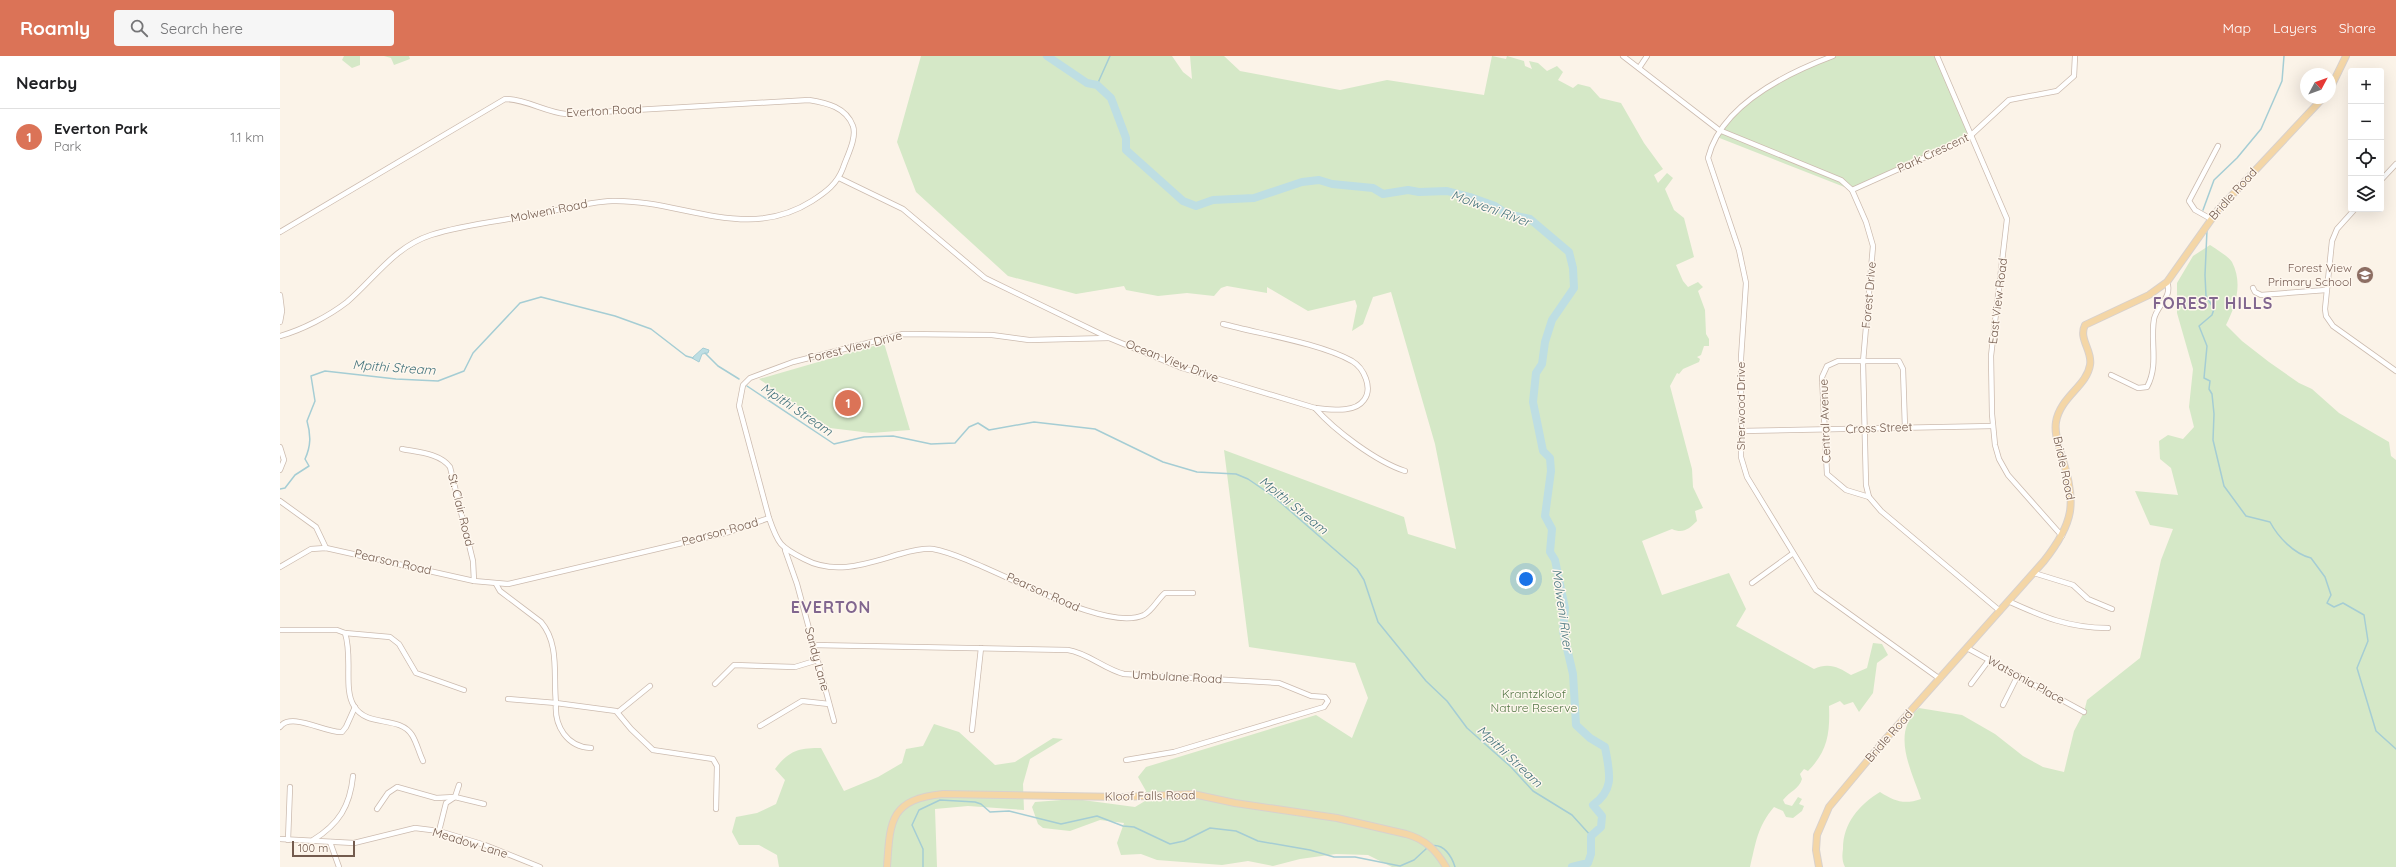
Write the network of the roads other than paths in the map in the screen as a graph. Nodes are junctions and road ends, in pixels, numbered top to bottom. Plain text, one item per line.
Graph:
1 (1623, 56) edge
2 (1647, 56) edge
3 (1833, 56) edge
4 (1938, 56) edge
5 (2075, 56) edge
6 (2346, 56) edge
7 (1639, 68) junction
8 (2336, 77) edge
9 (2317, 104) edge
10 (1719, 130) junction
11 (1972, 136) junction
12 (2218, 146) dead end
13 (2396, 164) edge
14 (2384, 177) edge
15 (839, 178) junction
16 (1852, 190) junction
17 (2353, 212) edge
18 (2211, 219) junction
19 (280, 232) edge
20 (2167, 282) junction
21 (2253, 288) dead end
22 (2326, 290) junction
23 (280, 295) edge
24 (280, 322) edge
25 (1223, 324) dead end
26 (280, 336) edge
27 (1110, 338) junction
28 (1863, 362) junction
29 (2396, 371) edge
30 (2111, 375) dead end
31 (1315, 408) junction
32 (1993, 426) junction
33 (1905, 428) junction
34 (1864, 429) junction
35 (1824, 430) junction
36 (1741, 432) junction
37 (280, 447) edge
38 (402, 449) dead end
39 (280, 470) edge
40 (1405, 471) dead end
41 (1869, 497) junction
42 (280, 501) edge
43 (769, 518) junction
44 (2062, 536) junction
45 (326, 548) junction
46 (785, 550) junction
47 (1792, 554) junction
48 (280, 567) edge
49 (2034, 573) junction
50 (474, 581) junction
51 (1752, 583) dead end
52 (496, 584) junction
53 (1194, 593) dead end
54 (2008, 602) junction
55 (2112, 609) dead end
56 (2000, 611) junction
57 (2108, 628) dead end
58 (280, 630) edge
59 (345, 633) junction
60 (814, 645) junction
61 (981, 648) junction
62 (1967, 648) junction
63 (818, 660) junction
64 (1989, 660) junction
65 (2018, 676) junction
66 (1940, 679) junction
67 (715, 684) dead end
68 (1971, 684) dead end
69 (650, 686) dead end
70 (464, 690) dead end
71 (508, 699) dead end
72 (556, 703) junction
73 (829, 704) junction
74 (2003, 705) dead end
75 (355, 707) junction
76 (618, 712) junction
77 (2084, 712) dead end
78 (834, 721) dead end
79 (280, 726) edge
80 (760, 726) dead end
81 (972, 730) dead end
82 (591, 748) dead end
83 (1126, 760) dead end
84 (422, 761) dead end
85 (353, 776) dead end
86 (459, 785) dead end
87 (290, 787) dead end
88 (455, 797) junction
89 (484, 804) dead end
90 (377, 809) dead end
91 (716, 809) dead end
92 (439, 831) junction
93 (280, 840) edge
94 (288, 840) junction
95 (312, 841) junction
96 (330, 842) junction
97 (339, 867) edge
98 (540, 867) edge
99 (887, 867) edge
100 (1446, 867) edge
101 (1819, 867) edge

1 - 7 street, Forest Drive
2 - 7 street
3 - 10 street
4 - 11 street, East View Road
5 - 11 street, Park Crescent
6 - 8 main road
7 - 10 street, Forest Drive
9 - 18 main road, Bridle Road
10 - 16 street, Forest Drive
10 - 36 street, Sherwood Drive
11 - 16 street, Park Crescent
11 - 32 street, East View Road
12 - 18 street
13 - 14 street
15 - 19 street, Everton Road
15 - 26 street, Molweni Road
15 - 27 street, Ocean View Drive
16 - 28 street, Forest Drive
17 - 22 street
18 - 20 main road, Bridle Road
20 - 30 street
20 - 44 main road, Bridle Road
21 - 22 street
22 - 29 street
23 - 24 street
25 - 31 street, Ocean View Drive
27 - 31 street, Ocean View Drive
27 - 43 street, Forest View Drive
28 - 33 street, Central Avenue
28 - 34 street, Forest Drive
28 - 35 street, Central Avenue
31 - 40 street
32 - 33 street, Cross Street
32 - 44 street, East View Road
33 - 34 street, Cross Street
34 - 35 street, Cross Street
34 - 41 street, Forest Drive
35 - 36 street, Cross Street
35 - 41 street, Central Avenue
36 - 47 street, Sherwood Drive
37 - 39 street
38 - 50 street, St. Clair Road
41 - 56 street
42 - 45 street
43 - 46 street, Pearson Road
43 - 52 street, Pearson Road
44 - 49 main road, Bridle Road
45 - 48 street
45 - 50 street, Pearson Road
46 - 53 street, Pearson Road
46 - 60 street, Sandy Lane
47 - 51 street
47 - 66 street, Sherwood Drive
49 - 54 main road, Bridle Road
49 - 55 street
50 - 52 street, Pearson Road
52 - 72 street
54 - 56 main road, Bridle Road
54 - 57 street
56 - 62 main road, Bridle Road
58 - 59 street
59 - 70 street
59 - 75 street
60 - 61 street, Umbulane Road
60 - 63 street, Sandy Lane
61 - 81 street
61 - 83 street, Umbulane Road
62 - 64 street, Watsonia Place
62 - 66 main road, Bridle Road
63 - 67 street
63 - 73 street, Sandy Lane
64 - 65 street, Watsonia Place
64 - 68 street
65 - 74 street
65 - 77 street, Watsonia Place
66 - 101 main road, Bridle Road
69 - 76 street
71 - 72 street
72 - 76 street
72 - 82 street
73 - 78 street, Sandy Lane
73 - 80 street
75 - 79 street
75 - 84 street
76 - 91 street
85 - 95 street
86 - 88 street
87 - 94 street
88 - 89 street
88 - 90 street
88 - 92 street
92 - 96 street, Meadow Lane
92 - 98 street, Meadow Lane
93 - 94 street, Meadow Lane
94 - 95 street, Meadow Lane
95 - 96 street, Meadow Lane
96 - 97 street
99 - 100 main road, Kloof Falls Road

